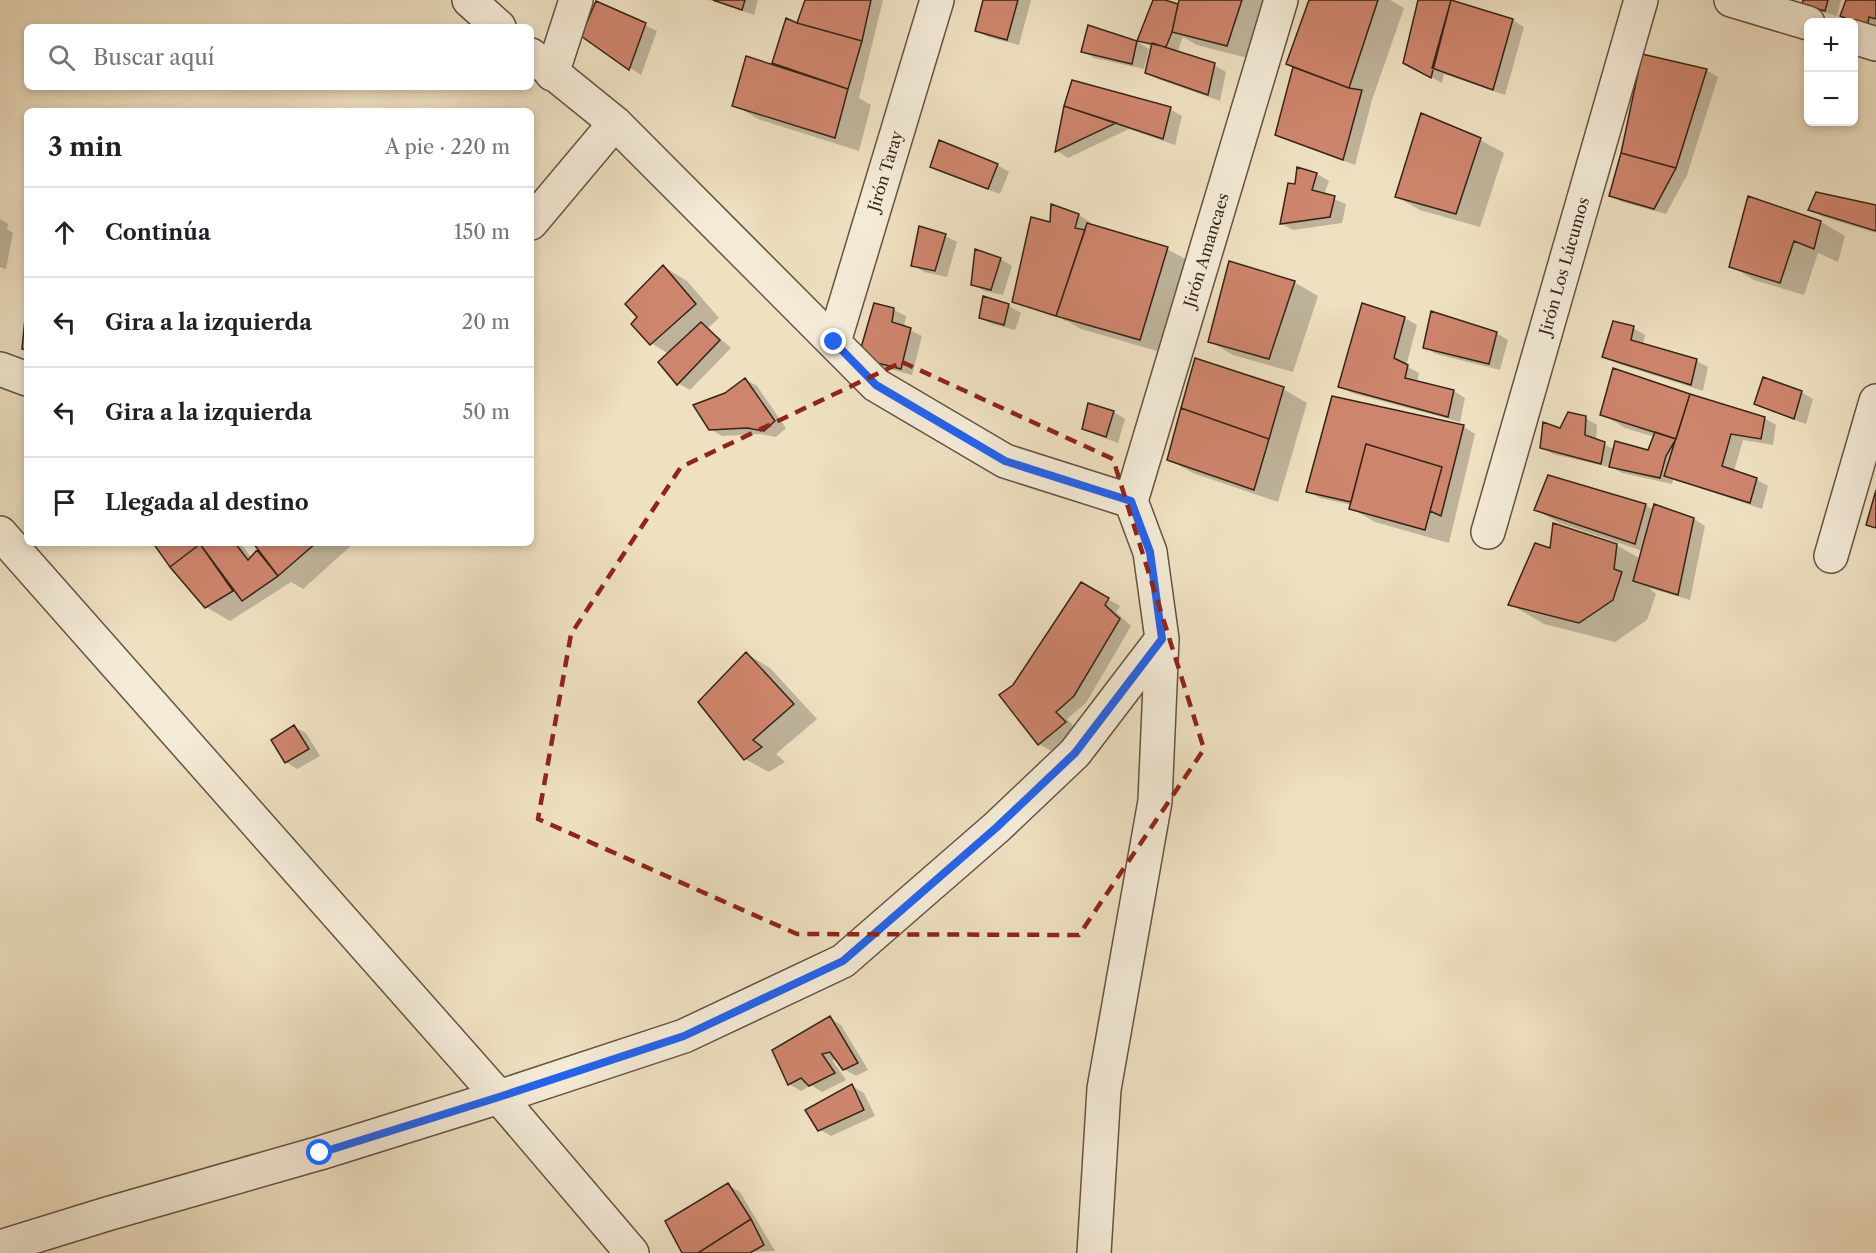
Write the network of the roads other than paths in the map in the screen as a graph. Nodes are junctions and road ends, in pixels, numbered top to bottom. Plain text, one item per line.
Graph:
1 (469, 0) edge
2 (576, 0) edge
3 (937, 0) edge
4 (1281, 0) edge
5 (1641, 0) edge
6 (1731, 0) edge
7 (1804, 22) edge
8 (497, 24) edge
9 (1858, 38) edge
10 (1876, 44) edge
11 (541, 64) edge
12 (615, 123) junction
13 (534, 219) edge
14 (834, 342) junction
15 (0, 369) edge
16 (24, 378) edge
17 (1876, 401) edge
18 (1131, 501) junction
19 (1488, 532) dead end
20 (0, 533) edge
21 (1831, 556) dead end
22 (1162, 639) junction
23 (499, 1097) junction
24 (0, 1247) edge
25 (632, 1253) edge
26 (1094, 1253) edge

1 - 8 street
2 - 11 street
3 - 14 street, Jirón Taray
4 - 18 street, Jirón Amancaes
5 - 19 street, Jirón Los Lúcumos
6 - 7 street
9 - 10 street
11 - 12 street
12 - 13 street
12 - 14 street
14 - 18 street
15 - 16 street
17 - 21 street
18 - 22 street
20 - 23 street
22 - 23 street
22 - 26 street
23 - 24 street
23 - 25 street

